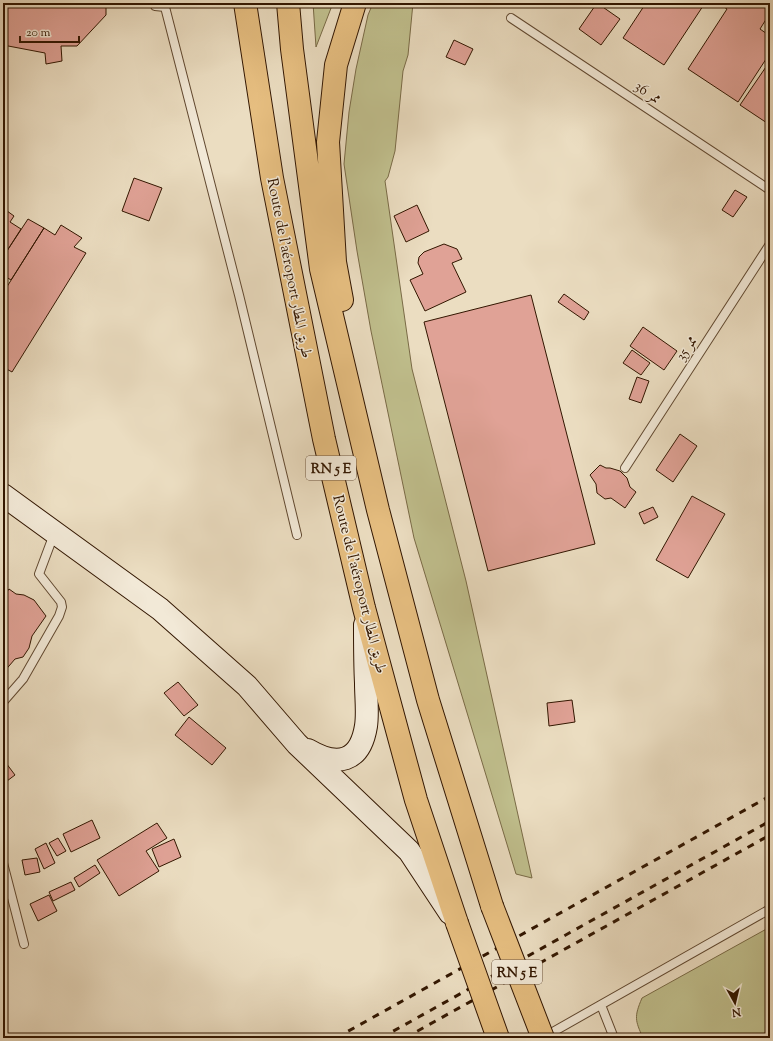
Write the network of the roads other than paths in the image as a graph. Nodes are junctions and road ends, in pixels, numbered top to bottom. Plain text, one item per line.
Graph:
1 (154, 3) edge
2 (245, 3) edge
3 (288, 3) edge
4 (355, 3) edge
5 (511, 18) dead end
6 (770, 190) edge
7 (770, 244) edge
8 (624, 468) dead end
9 (3, 495) edge
10 (378, 510) junction
11 (55, 532) junction
12 (297, 536) dead end
13 (364, 608) junction
14 (3, 702) edge
15 (297, 744) junction
16 (3, 863) edge
17 (770, 909) edge
18 (457, 923) junction
19 (24, 944) dead end
20 (601, 1005) junction
21 (498, 1038) edge
22 (542, 1038) edge
23 (614, 1038) edge

1 - 12 lane
2 - 13 highway, Route de l'aéroport طريق المطار / RN 5 E
3 - 10 highway, Route de l'aéroport طريق المطار / RN 5 E
4 - 10 highway
5 - 6 lane, ممر 36
7 - 8 lane, ممر 35
9 - 11 main road
10 - 22 highway, Route de l'aéroport طريق المطار / RN 5 E, bridge
11 - 14 lane
11 - 15 main road
13 - 15 main road
13 - 18 highway, Route de l'aéroport طريق المطار / RN 5 E
15 - 18 main road
16 - 19 lane
17 - 20 lane
18 - 21 highway, RN 5 E, bridge
20 - 22 lane
20 - 23 lane

